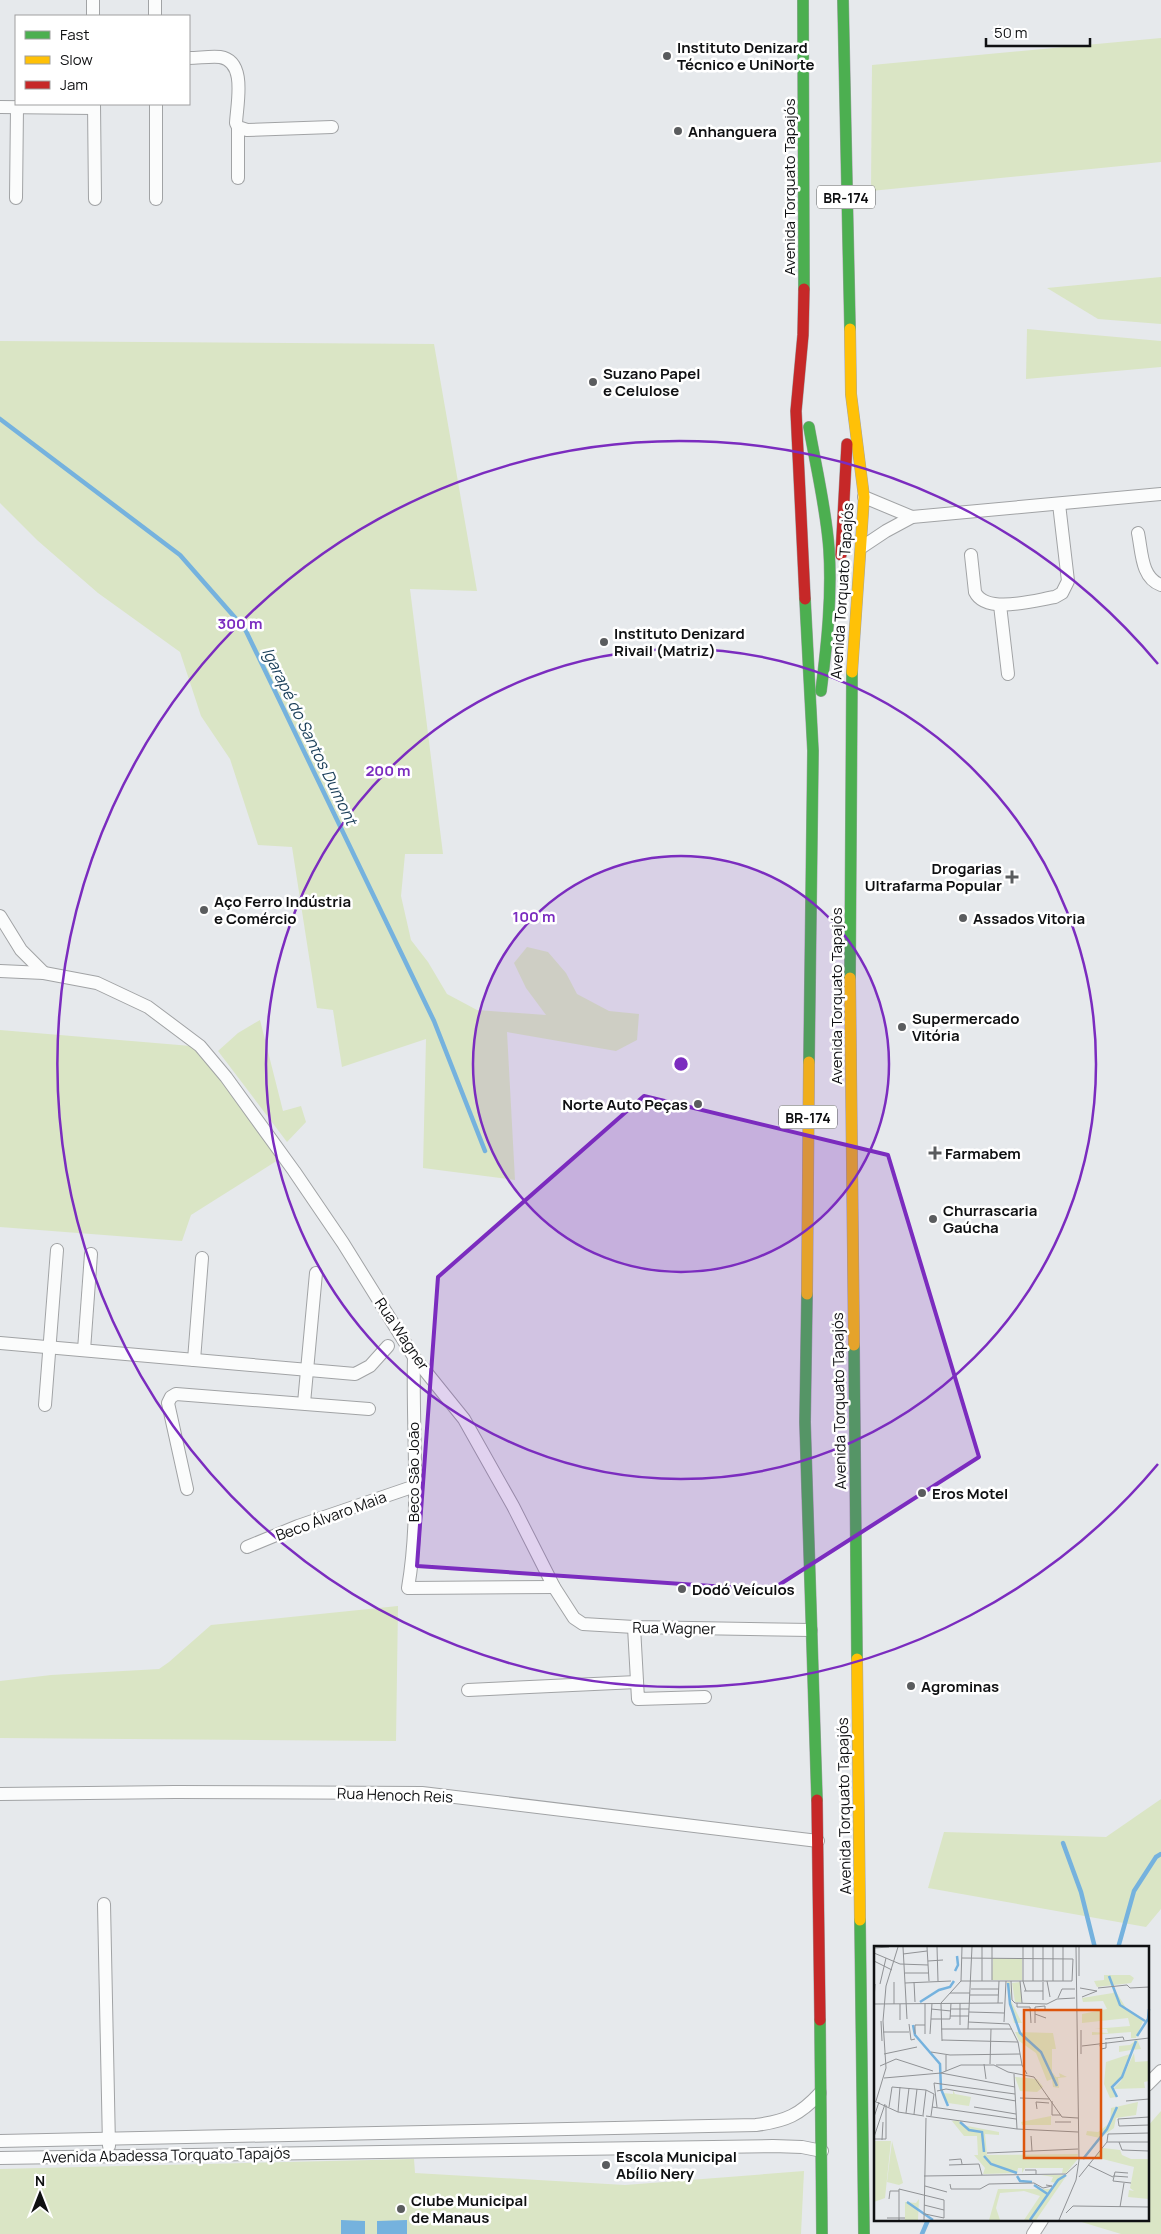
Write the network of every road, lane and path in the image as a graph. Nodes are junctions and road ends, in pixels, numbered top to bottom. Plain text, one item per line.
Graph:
1 (93, 0) edge
2 (155, 0) edge
3 (803, 0) edge
4 (843, 0) edge
5 (93, 15) edge
6 (155, 15) edge
7 (190, 58) edge
8 (156, 105) edge
9 (94, 106) edge
10 (0, 107) edge
11 (17, 107) junction
12 (238, 127) junction
13 (332, 127) dead end
14 (238, 178) dead end
15 (16, 198) dead end
16 (95, 199) dead end
17 (156, 199) dead end
18 (800, 374) junction
19 (851, 394) junction
20 (1161, 494) edge
21 (864, 497) junction
22 (1059, 504) junction
23 (912, 517) junction
24 (1138, 533) dead end
25 (862, 548) junction
26 (971, 555) dead end
27 (1161, 585) edge
28 (1000, 605) junction
29 (841, 614) dead end
30 (842, 631) dead end
31 (1008, 674) dead end
32 (850, 690) junction
33 (813, 751) junction
34 (0, 916) edge
35 (0, 971) edge
36 (44, 973) junction
37 (57, 1250) dead end
38 (91, 1254) dead end
39 (202, 1258) dead end
40 (316, 1273) dead end
41 (0, 1343) edge
42 (388, 1346) dead end
43 (50, 1347) junction
44 (84, 1350) junction
45 (414, 1356) junction
46 (194, 1360) junction
47 (307, 1370) junction
48 (304, 1403) junction
49 (45, 1406) dead end
50 (369, 1409) dead end
51 (415, 1486) junction
52 (188, 1489) dead end
53 (247, 1547) dead end
54 (554, 1587) junction
55 (634, 1627) junction
56 (811, 1630) junction
57 (637, 1682) junction
58 (468, 1690) dead end
59 (705, 1697) dead end
60 (0, 1794) edge
61 (818, 1841) junction
62 (104, 1904) dead end
63 (1161, 2071) edge
64 (1148, 2084) edge
65 (822, 2091) junction
66 (665, 2127) junction
67 (500, 2130) junction
68 (331, 2134) junction
69 (108, 2138) junction
70 (0, 2141) edge
71 (666, 2148) junction
72 (501, 2150) junction
73 (822, 2151) junction
74 (332, 2153) junction
75 (109, 2156) junction
76 (0, 2158) edge
77 (1041, 2222) edge
78 (822, 2234) edge
79 (864, 2234) edge
80 (1033, 2234) edge

1 - 5 street
2 - 6 street
3 - 18 highway, Avenida Torquato Tapajós / BR-174
4 - 19 highway, Avenida Torquato Tapajós / BR-174
7 - 12 street
8 - 17 street
9 - 11 street
9 - 16 street
10 - 11 street
11 - 15 street
12 - 13 street
12 - 14 street
18 - 33 highway, Avenida Torquato Tapajós / BR-174
18 - 33 highway
19 - 21 highway, Avenida Torquato Tapajós / BR-174
19 - 29 highway
20 - 22 street
21 - 23 street
21 - 25 highway, Avenida Torquato Tapajós / BR-174
22 - 23 street
22 - 28 street
23 - 25 street
24 - 27 street
25 - 32 highway, Avenida Torquato Tapajós / BR-174
26 - 28 street
28 - 31 street
30 - 32 highway
32 - 79 highway, Avenida Torquato Tapajós / BR-174
33 - 56 highway, Avenida Torquato Tapajós / BR-174
34 - 36 street
35 - 36 street, Rua Wagner
36 - 45 street, Rua Wagner
37 - 43 street
38 - 44 street
39 - 46 street
40 - 47 street
41 - 43 street
42 - 47 street
43 - 44 street
43 - 49 street
44 - 46 street
45 - 51 street, Beco São João
45 - 54 street, Rua Wagner
46 - 47 street
47 - 48 street
48 - 50 street
48 - 52 street
51 - 53 street, Beco Álvaro Maia
51 - 54 street, Beco São João
54 - 55 street, Rua Wagner
55 - 56 street, Rua Wagner
55 - 57 street
56 - 61 highway, Avenida Torquato Tapajós / BR-174
57 - 58 street
57 - 59 street
60 - 61 street, Rua Henoch Reis
61 - 65 highway, Avenida Torquato Tapajós / BR-174
62 - 69 street
63 - 64 street
65 - 66 street, Avenida Abadessa Torquato Tapajós
65 - 73 highway, Avenida Torquato Tapajós / BR-174
66 - 67 street, Avenida Abadessa Torquato Tapajós
66 - 71 street
67 - 68 street, Avenida Abadessa Torquato Tapajós
67 - 72 street
68 - 69 street, Avenida Abadessa Torquato Tapajós
68 - 74 street
69 - 70 street, Avenida Abadessa Torquato Tapajós
69 - 75 street
71 - 72 street, Avenida Abadessa Torquato Tapajós
71 - 73 street, Avenida Abadessa Torquato Tapajós
72 - 74 street, Avenida Abadessa Torquato Tapajós
73 - 78 highway, Avenida Torquato Tapajós / BR-174
74 - 75 street, Avenida Abadessa Torquato Tapajós
75 - 76 street, Avenida Abadessa Torquato Tapajós
77 - 80 street

